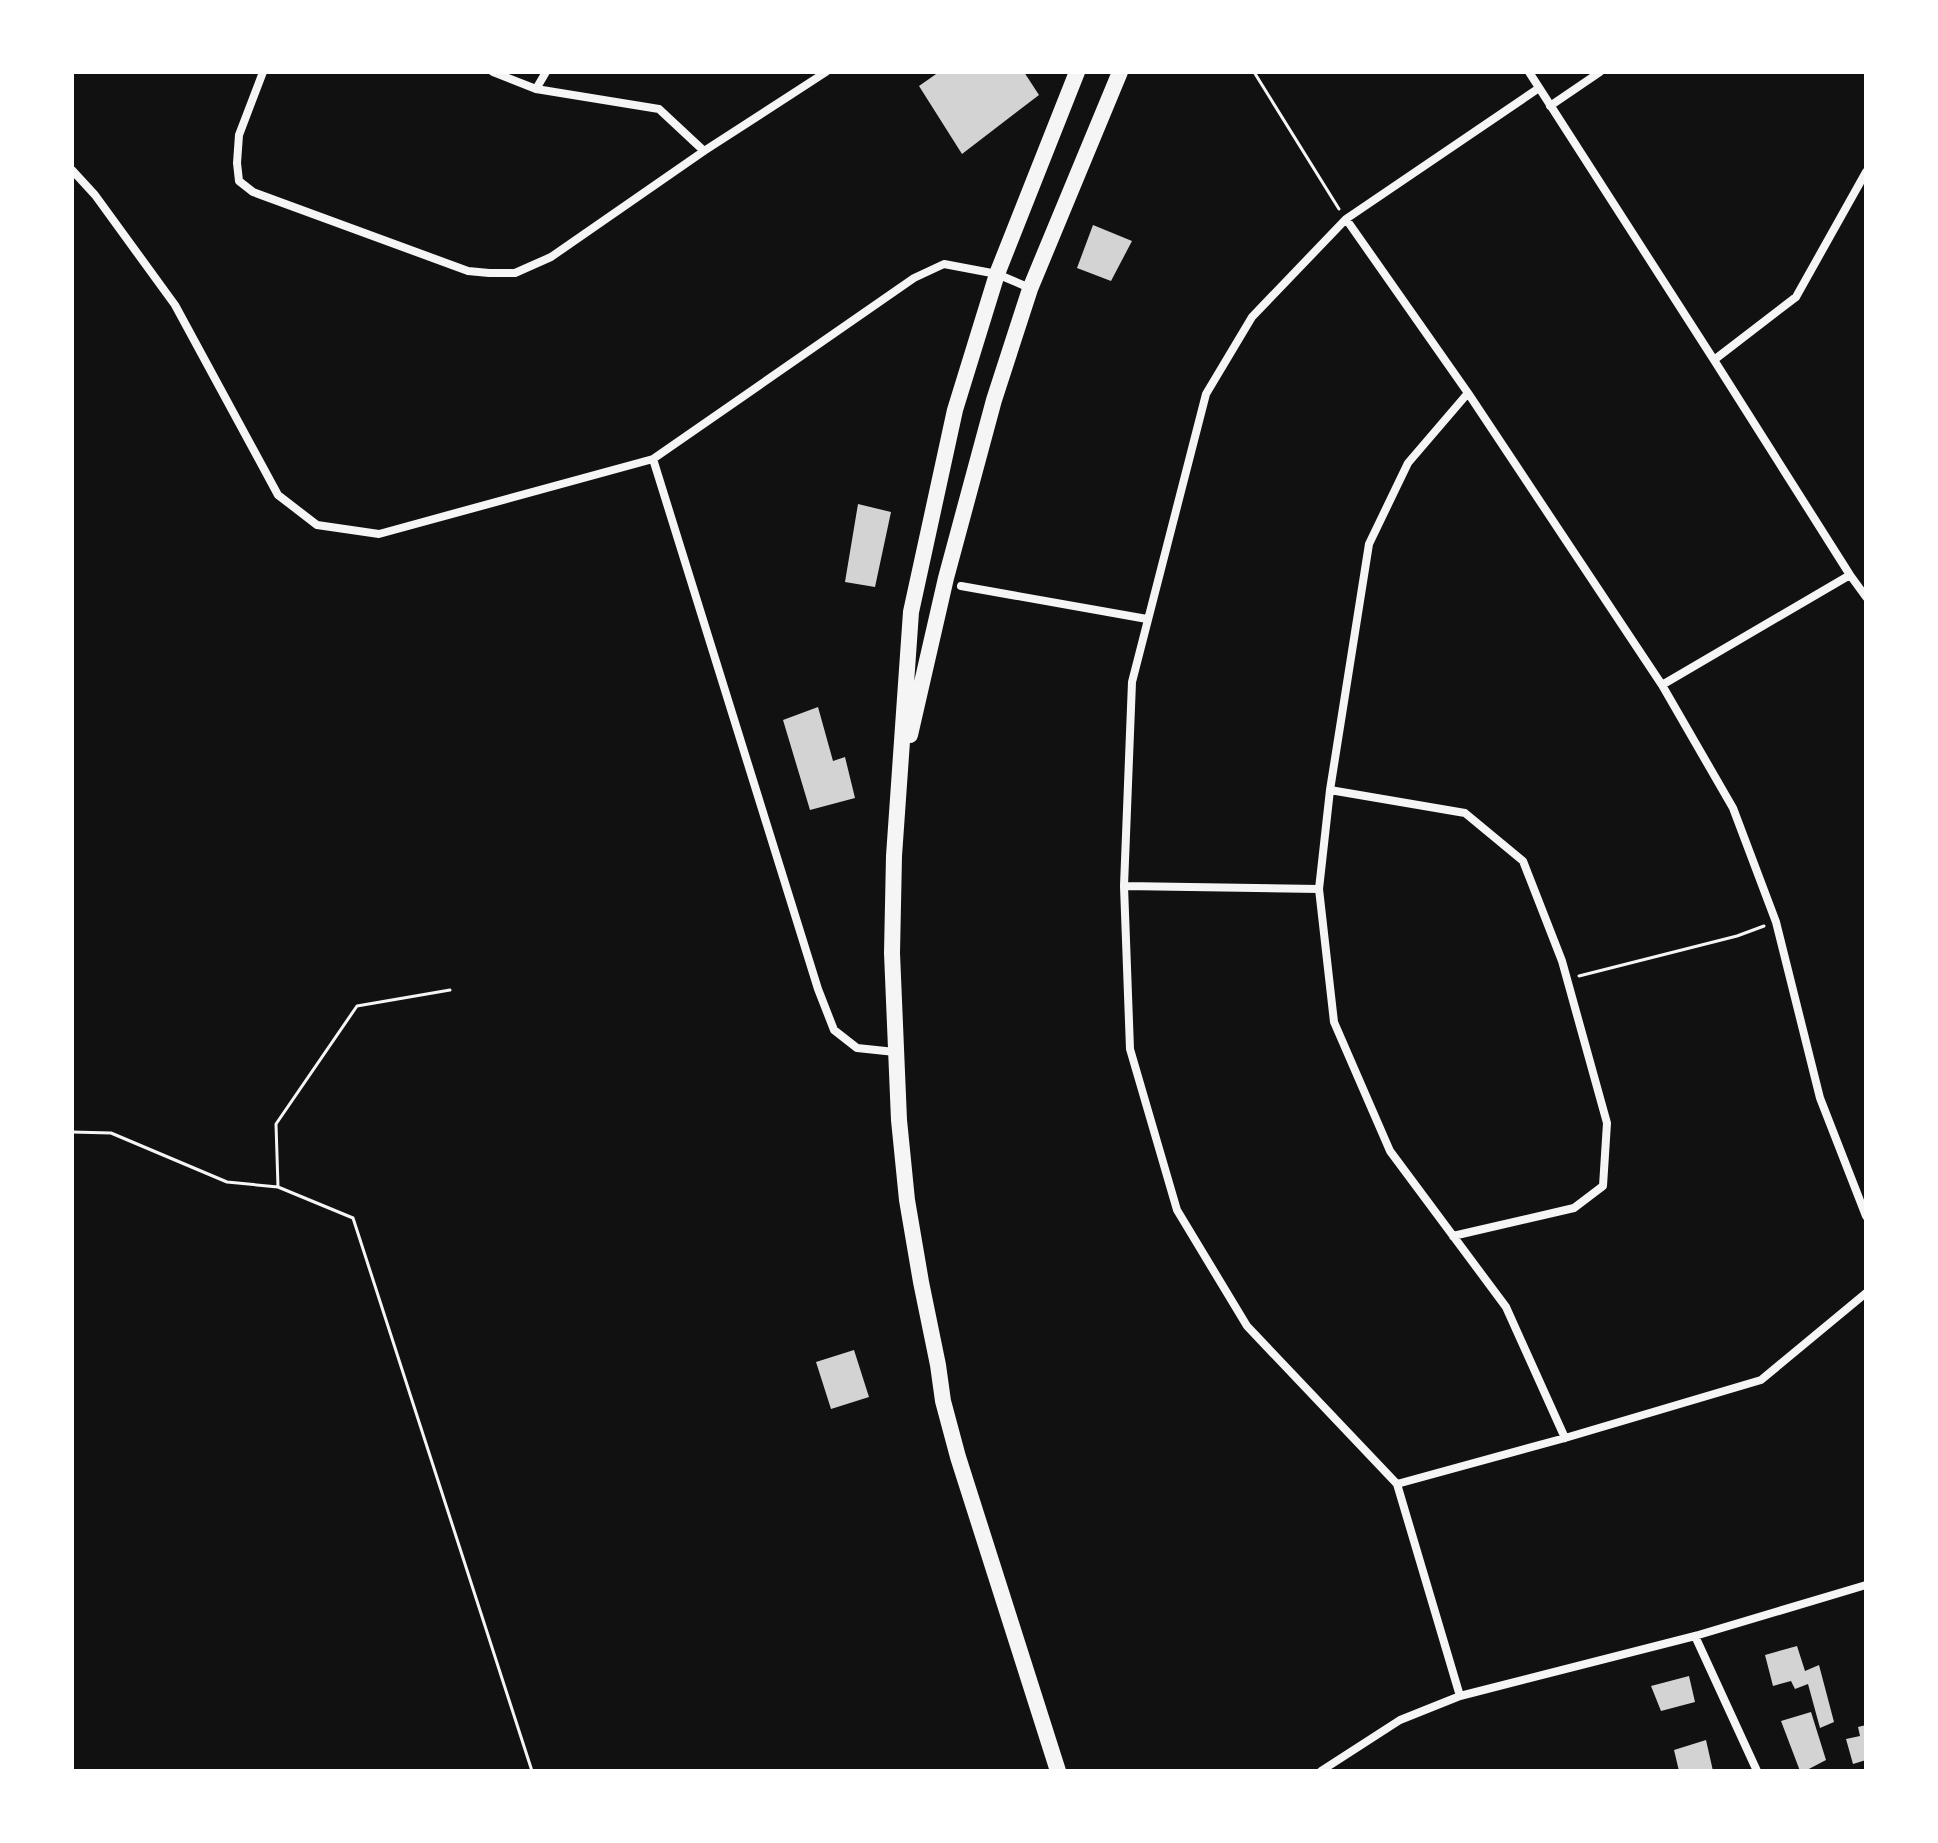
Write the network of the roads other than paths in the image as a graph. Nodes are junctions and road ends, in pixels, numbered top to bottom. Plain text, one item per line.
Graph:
1 (263, 72) edge
2 (493, 72) edge
3 (546, 72) edge
4 (826, 72) edge
5 (1077, 72) edge
6 (1120, 72) edge
7 (1529, 72) edge
8 (1600, 72) edge
9 (1539, 88) junction
10 (536, 89) junction
11 (1550, 106) junction
12 (704, 151) junction
13 (72, 170) edge
14 (1866, 172) edge
15 (1346, 219) junction
16 (997, 274) junction
17 (1030, 289) junction
18 (1714, 360) junction
19 (1468, 393) junction
20 (653, 459) junction
21 (1850, 575) junction
22 (961, 586) dead end
23 (1866, 597) edge
24 (1147, 619) junction
25 (1662, 685) junction
26 (899, 788) junction
27 (1330, 790) junction
28 (1124, 886) junction
29 (1319, 889) junction
30 (895, 1052) junction
31 (1866, 1216) edge
32 (1453, 1236) junction
33 (1866, 1293) edge
34 (1565, 1438) junction
35 (1397, 1484) junction
36 (1866, 1585) edge
37 (1695, 1636) junction
38 (1460, 1696) junction
39 (1058, 1771) edge
40 (1321, 1771) edge
41 (1757, 1771) edge

1 - 12 street
2 - 10 street
3 - 10 street
4 - 12 street
5 - 16 main road
6 - 17 main road
7 - 9 street
8 - 11 street
9 - 11 street
9 - 15 street
10 - 12 street
11 - 18 street
13 - 20 street
14 - 18 street
15 - 19 street
15 - 24 street
16 - 17 street
16 - 20 street
16 - 26 main road
17 - 26 main road
18 - 21 street
19 - 25 street
19 - 27 street
20 - 30 street
21 - 23 street
21 - 25 street
22 - 24 street
24 - 28 street
25 - 31 street
26 - 30 main road
27 - 29 street
27 - 32 street
28 - 29 street
28 - 35 street
29 - 32 street
30 - 39 main road
32 - 34 street
33 - 34 street
34 - 35 street
35 - 38 street
36 - 37 street
37 - 38 street
37 - 41 street
38 - 40 street

